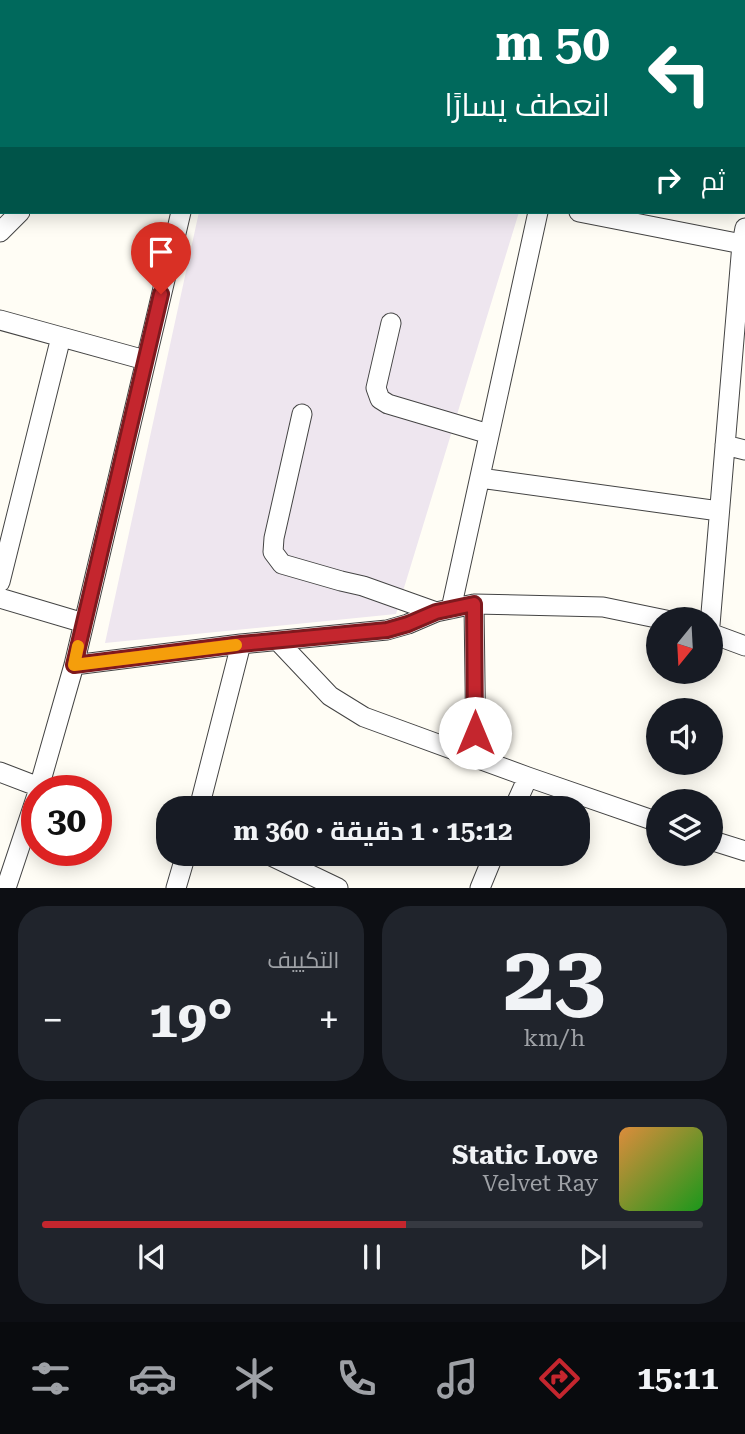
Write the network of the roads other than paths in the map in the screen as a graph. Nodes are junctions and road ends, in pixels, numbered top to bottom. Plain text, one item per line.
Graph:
1 (18, 214) edge
2 (181, 214) edge
3 (538, 214) edge
4 (593, 214) edge
5 (0, 232) edge
6 (743, 236) edge
7 (0, 320) edge
8 (391, 323) dead end
9 (61, 337) junction
10 (145, 360) junction
11 (302, 414) dead end
12 (489, 434) junction
13 (725, 445) junction
14 (745, 450) edge
15 (480, 478) junction
16 (719, 511) junction
17 (0, 582) edge
18 (0, 598) edge
19 (474, 604) junction
20 (711, 607) edge
21 (443, 610) junction
22 (646, 616) edge
23 (84, 622) junction
24 (723, 638) edge
25 (278, 641) junction
26 (241, 644) junction
27 (745, 646) edge
28 (74, 665) junction
29 (476, 758) junction
30 (0, 772) edge
31 (43, 775) edge
32 (528, 777) junction
33 (21, 782) edge
34 (202, 796) edge
35 (519, 796) edge
36 (646, 818) edge
37 (21, 843) edge
38 (723, 844) edge
39 (745, 851) edge
40 (182, 866) edge
41 (292, 866) edge
42 (490, 866) edge
43 (6, 888) edge
44 (176, 888) edge
45 (338, 888) edge
46 (480, 888) edge

1 - 5 street
2 - 10 street
3 - 12 street
4 - 6 street
6 - 13 street
7 - 9 street
8 - 12 street
9 - 10 street
9 - 17 street
10 - 23 street
11 - 21 street
12 - 15 street
13 - 14 street
13 - 16 street
15 - 16 street
15 - 21 street
16 - 20 street
18 - 23 street
19 - 21 street
19 - 22 street
19 - 29 street
21 - 25 street
23 - 28 street
24 - 27 street
25 - 26 street
25 - 29 street
26 - 28 street
26 - 34 street
28 - 31 street
29 - 32 street
30 - 33 street
32 - 35 street
32 - 36 street
37 - 43 street
38 - 39 street
40 - 44 street
41 - 45 street
42 - 46 street

